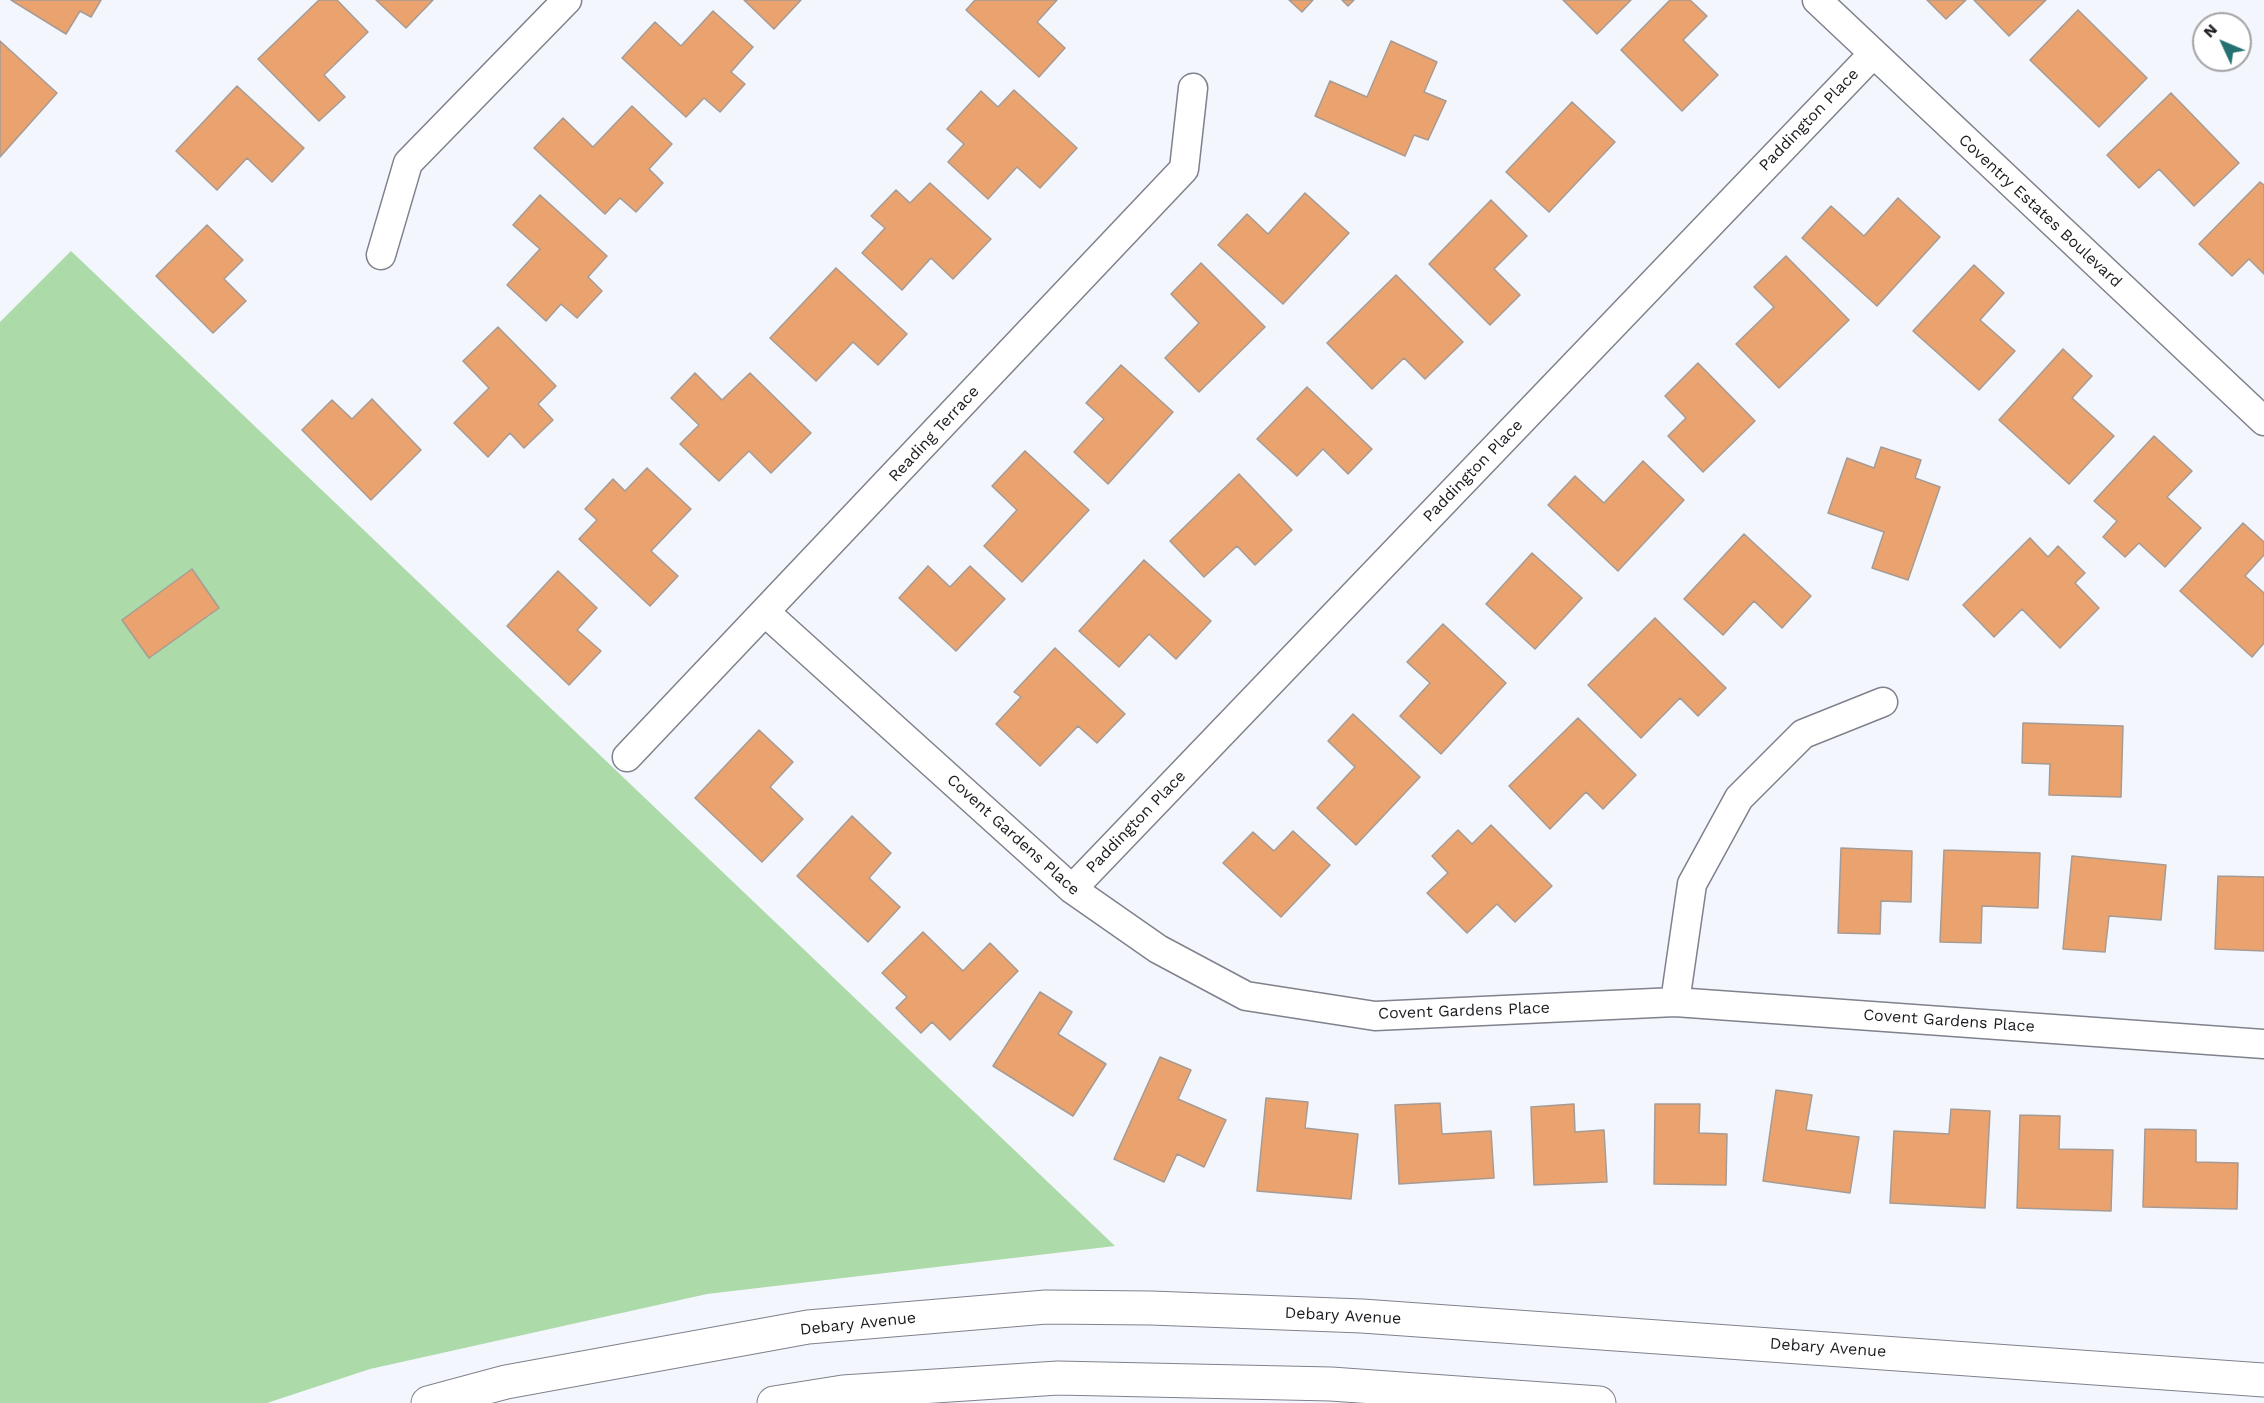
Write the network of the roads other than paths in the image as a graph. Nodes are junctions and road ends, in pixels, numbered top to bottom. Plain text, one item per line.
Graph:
1 (567, 0) edge
2 (1817, 0) edge
3 (1873, 54) junction
4 (1192, 88) dead end
5 (381, 255) dead end
6 (2264, 421) edge
7 (765, 612) junction
8 (1883, 702) dead end
9 (627, 757) dead end
10 (1072, 889) junction
11 (1675, 1002) junction
12 (2264, 1044) edge
13 (2264, 1380) edge
14 (428, 1403) edge
15 (774, 1403) edge
16 (1599, 1403) edge

1 - 5 street
2 - 3 street, Coventry Estates Boulevard
3 - 6 street, Coventry Estates Boulevard
3 - 10 street, Paddington Place
4 - 7 street, Reading Terrace
7 - 9 street, Reading Terrace
7 - 10 street, Covent Gardens Place
8 - 11 street
10 - 11 street, Covent Gardens Place
11 - 12 street, Covent Gardens Place
13 - 14 main road, Debary Avenue
15 - 16 main road

